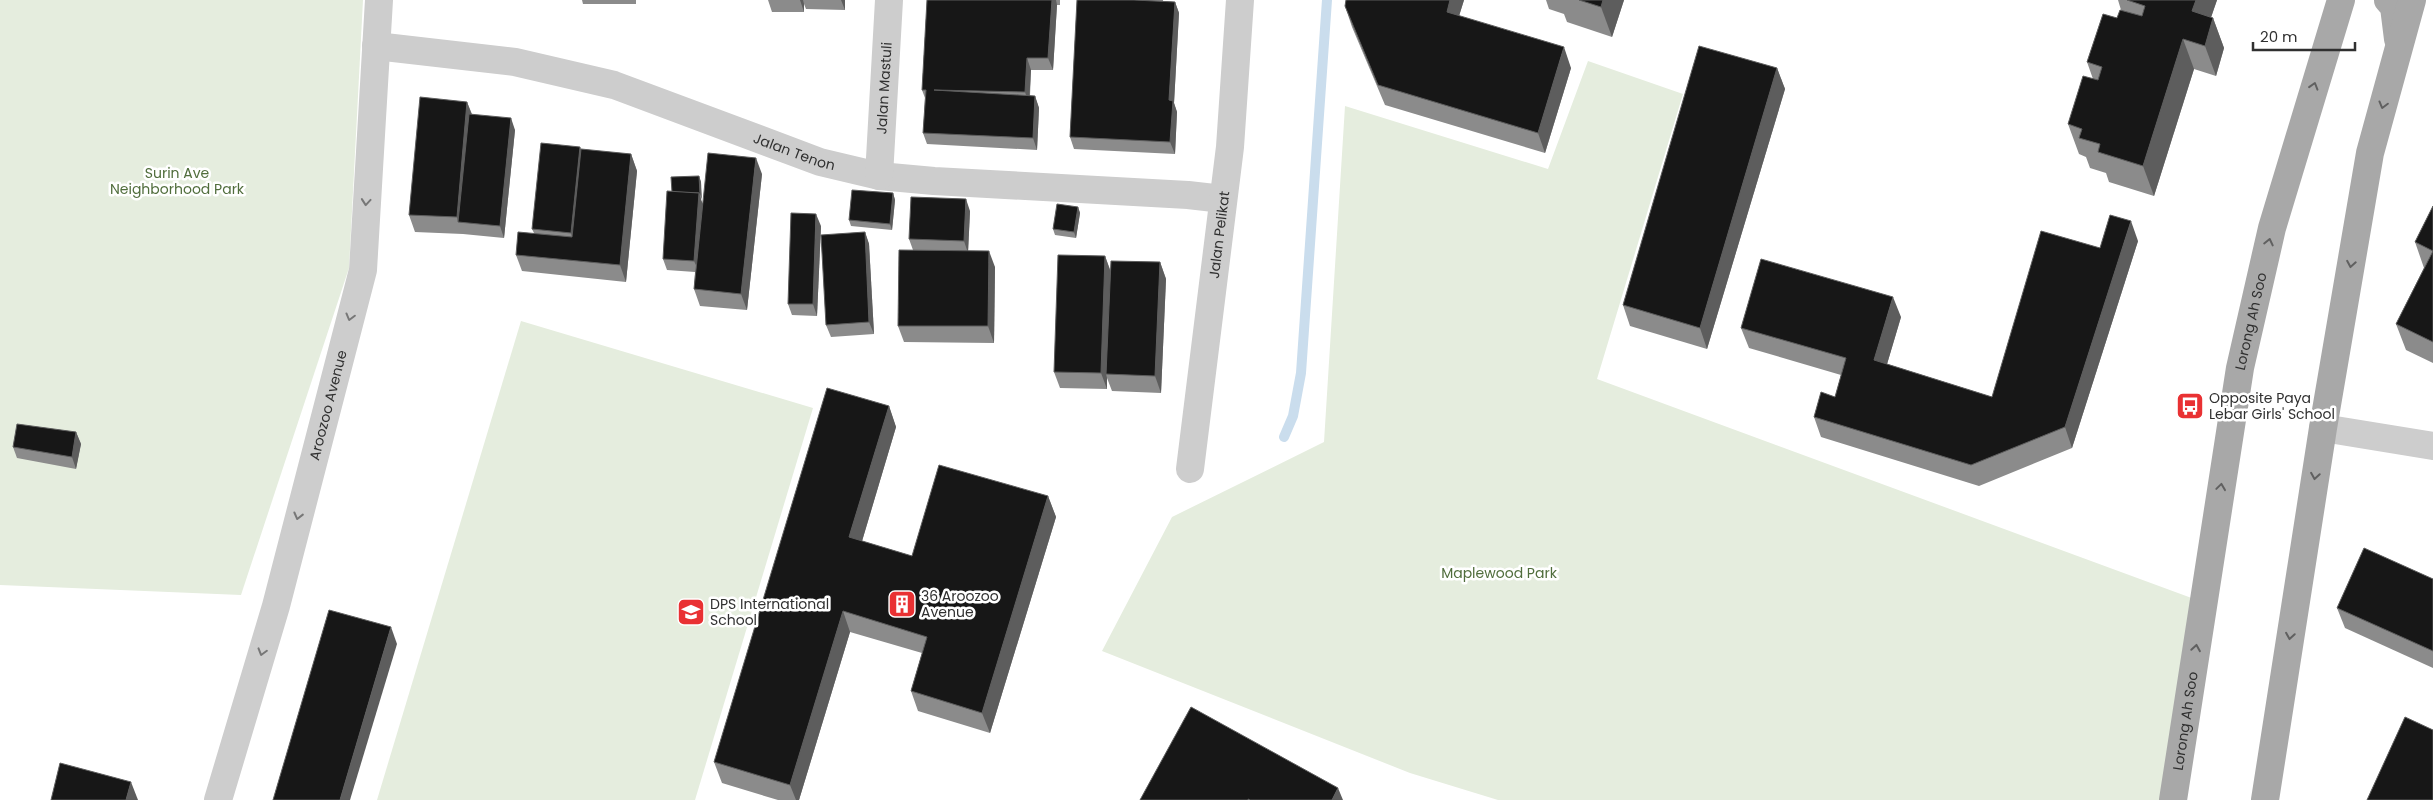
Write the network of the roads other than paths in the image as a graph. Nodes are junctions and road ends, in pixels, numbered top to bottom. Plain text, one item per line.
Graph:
1 (379, 0) edge
2 (889, 0) edge
3 (1240, 0) edge
4 (2342, 0) edge
5 (2354, 0) edge
6 (2388, 0) edge
7 (2412, 0) edge
8 (2331, 31) junction
9 (2398, 45) junction
10 (376, 46) junction
11 (879, 176) junction
12 (1223, 199) junction
13 (2323, 428) junction
14 (2433, 446) edge
15 (1190, 469) dead end
16 (218, 800) edge
17 (2173, 800) edge
18 (2265, 800) edge

1 - 10 street, Aroozoo Avenue
2 - 11 street, Jalan Mastuli
3 - 12 street, Jalan Pelikat
4 - 8 main road, Lorong Ah Soo
5 - 8 main road
6 - 9 main road
7 - 9 main road
17 -> 8 main road, Lorong Ah Soo
9 -> 13 main road
10 - 11 street, Jalan Tenon
10 -> 16 street, Aroozoo Avenue
11 - 12 street, Jalan Tenon
12 - 15 street, Jalan Pelikat
13 - 14 street
13 -> 18 main road

